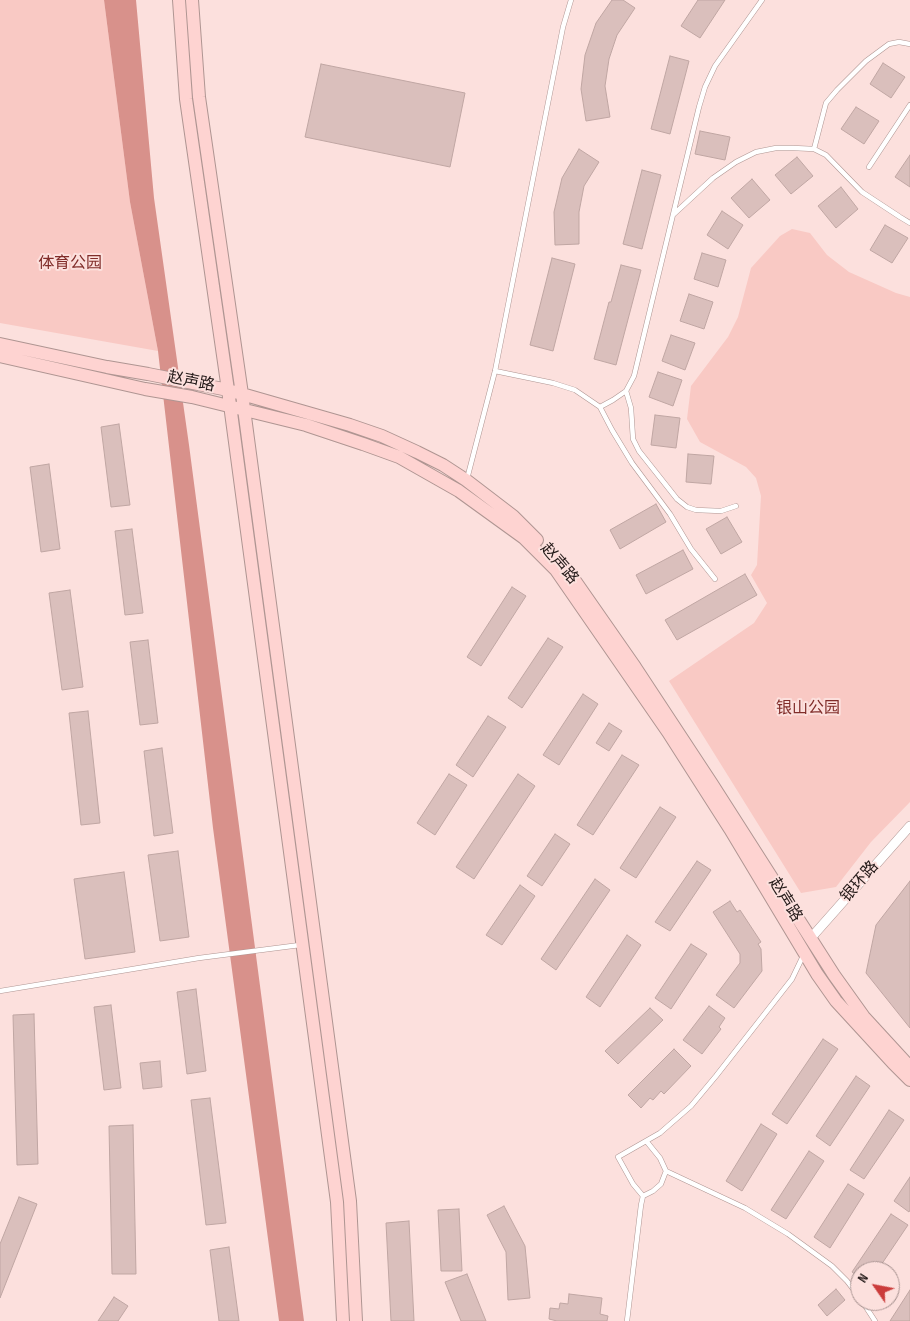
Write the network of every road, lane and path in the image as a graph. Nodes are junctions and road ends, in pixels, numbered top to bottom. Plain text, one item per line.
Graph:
1 (179, 0) edge
2 (192, 0) edge
3 (571, 0) edge
4 (762, 0) edge
5 (910, 44) edge
6 (910, 105) edge
7 (814, 149) junction
8 (870, 167) dead end
9 (673, 215) junction
10 (910, 223) edge
11 (0, 344) edge
12 (0, 356) edge
13 (495, 371) junction
14 (228, 390) junction
15 (626, 391) junction
16 (242, 394) junction
17 (230, 407) junction
18 (600, 407) junction
19 (244, 410) junction
20 (466, 480) junction
21 (736, 506) dead end
22 (715, 579) dead end
23 (910, 826) edge
24 (810, 939) junction
25 (303, 945) junction
26 (804, 953) junction
27 (0, 991) edge
28 (910, 1067) edge
29 (910, 1080) edge
30 (647, 1142) junction
31 (666, 1171) junction
32 (643, 1196) junction
33 (850, 1286) edge
34 (343, 1321) edge
35 (356, 1321) edge
36 (627, 1321) edge

1 - 14 main road
2 - 16 main road
3 - 13 lane
4 - 9 lane
5 - 7 lane
6 - 8 lane
7 - 9 lane
7 - 10 lane
9 - 15 lane
11 - 14 main road, 赵声路
12 - 17 main road
13 - 18 lane
13 - 20 lane
14 - 16 main road, 赵声路
14 - 17 main road
15 - 18 lane
15 - 21 lane
16 - 19 main road
16 - 20 main road, 赵声路
17 - 19 main road
17 - 25 main road
18 - 22 lane
19 - 26 main road
19 - 35 main road
20 - 24 main road, 赵声路
23 - 24 street, 银环路
24 - 26 lane
24 - 28 main road, 赵声路
25 - 27 lane
25 - 34 main road
26 - 29 main road
26 - 30 lane
30 - 31 lane
30 - 32 lane
31 - 32 lane
31 - 33 lane
32 - 36 lane

